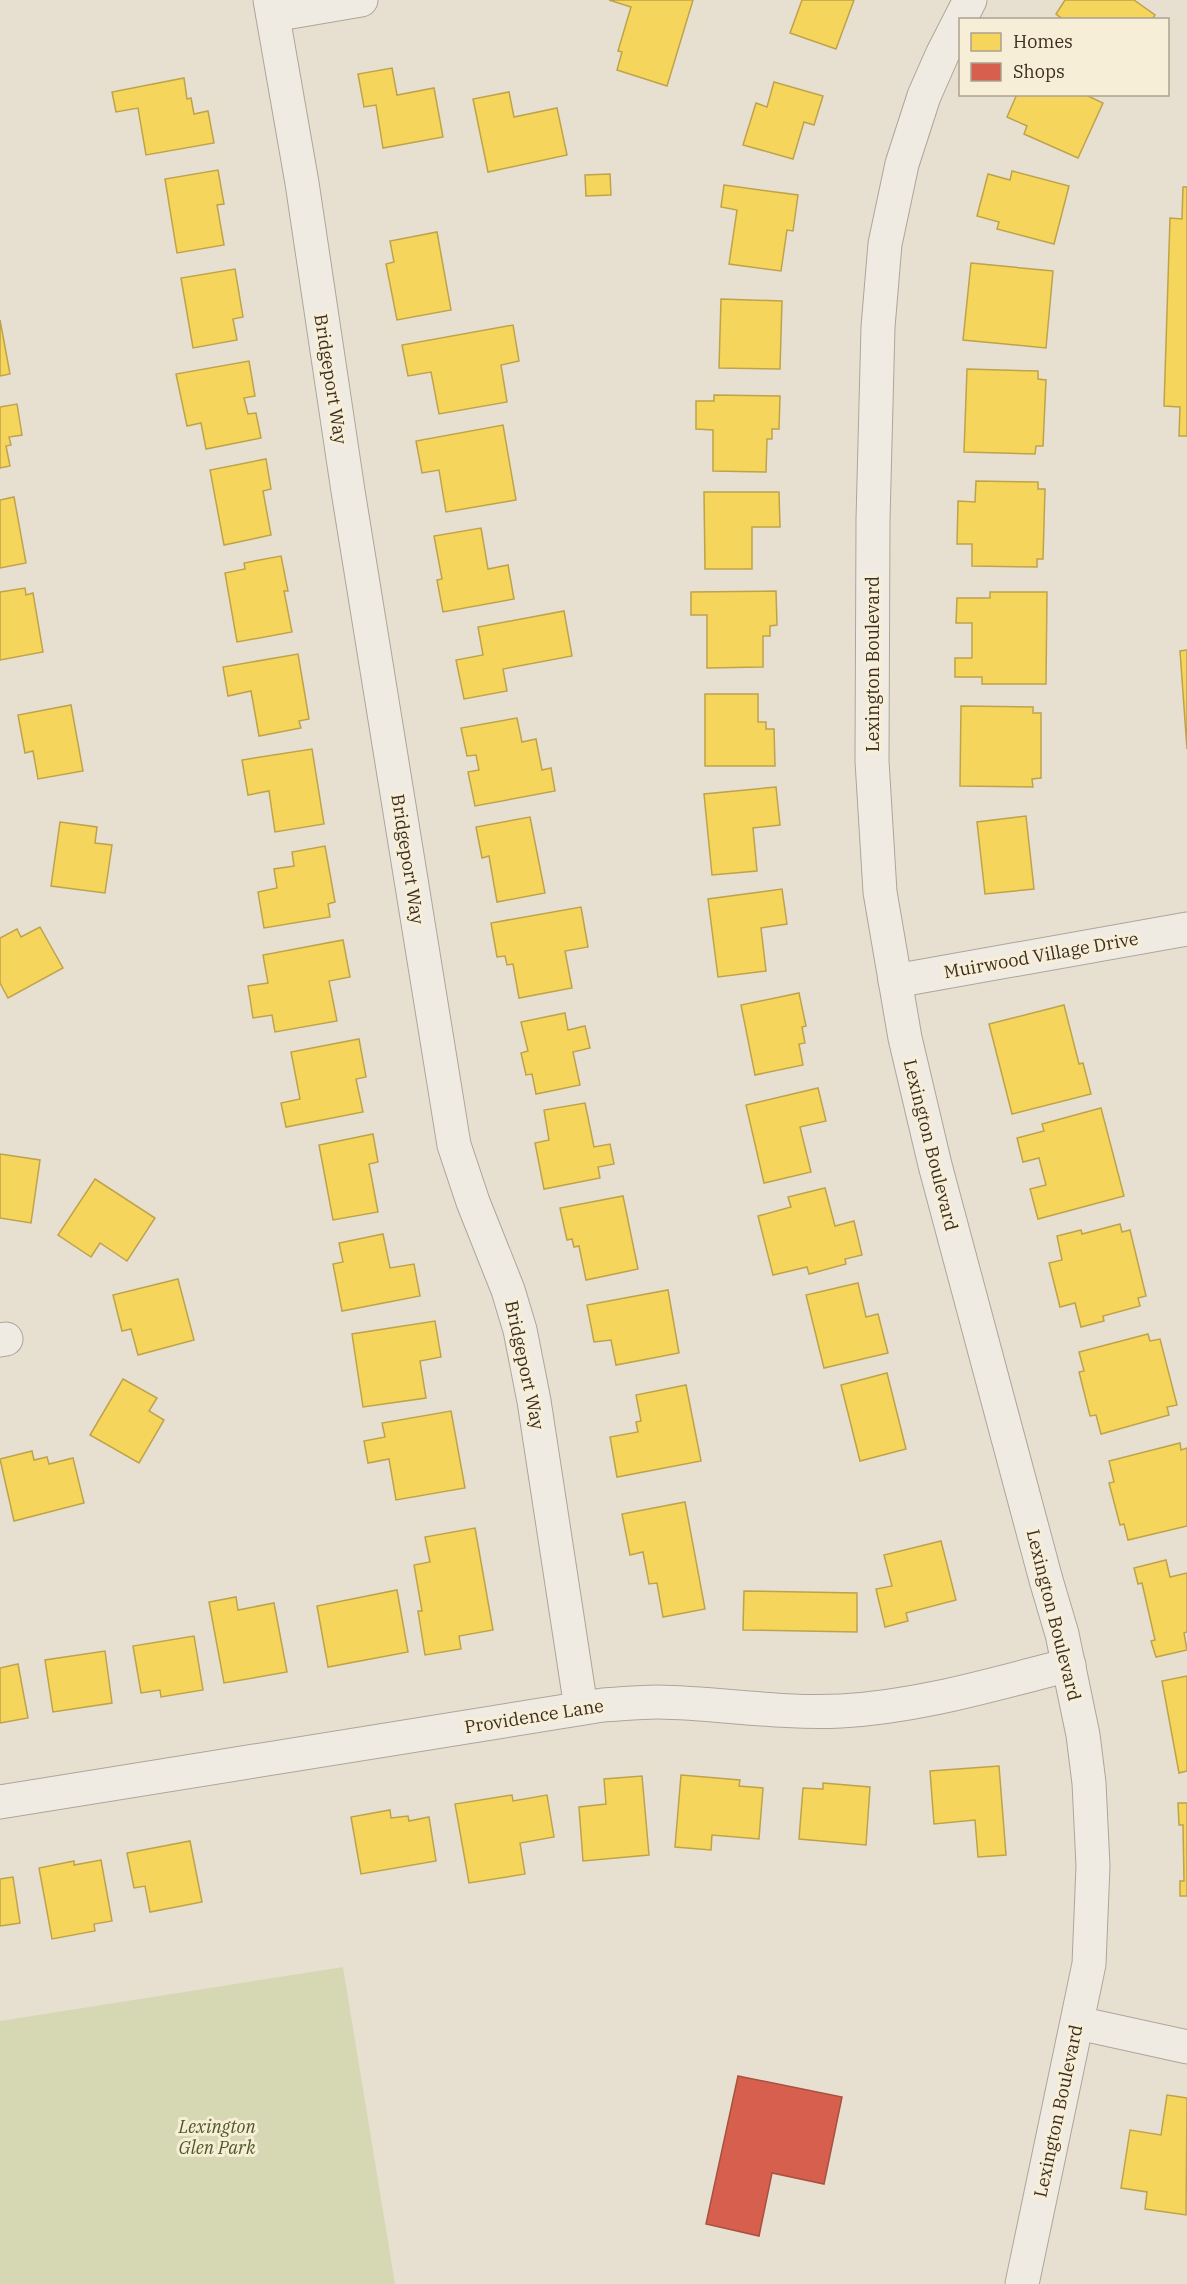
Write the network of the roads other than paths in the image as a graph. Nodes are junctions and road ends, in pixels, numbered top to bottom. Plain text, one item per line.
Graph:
1 (361, 0) edge
2 (970, 0) edge
3 (272, 8) edge
4 (961, 18) edge
5 (959, 22) edge
6 (1187, 929) edge
7 (895, 981) junction
8 (1069, 1665) junction
9 (581, 1708) junction
10 (0, 1802) edge
11 (1078, 2023) junction
12 (1187, 2047) edge
13 (1022, 2284) edge

1 - 3 street
2 - 4 street, Lexington Boulevard
3 - 9 street, Bridgeport Way
5 - 7 street, Lexington Boulevard
6 - 7 street, Muirwood Village Drive
7 - 8 street, Lexington Boulevard
8 - 9 street, Providence Lane
8 - 11 street, Lexington Boulevard
9 - 10 street, Providence Lane
11 - 12 street
11 - 13 street, Lexington Boulevard

